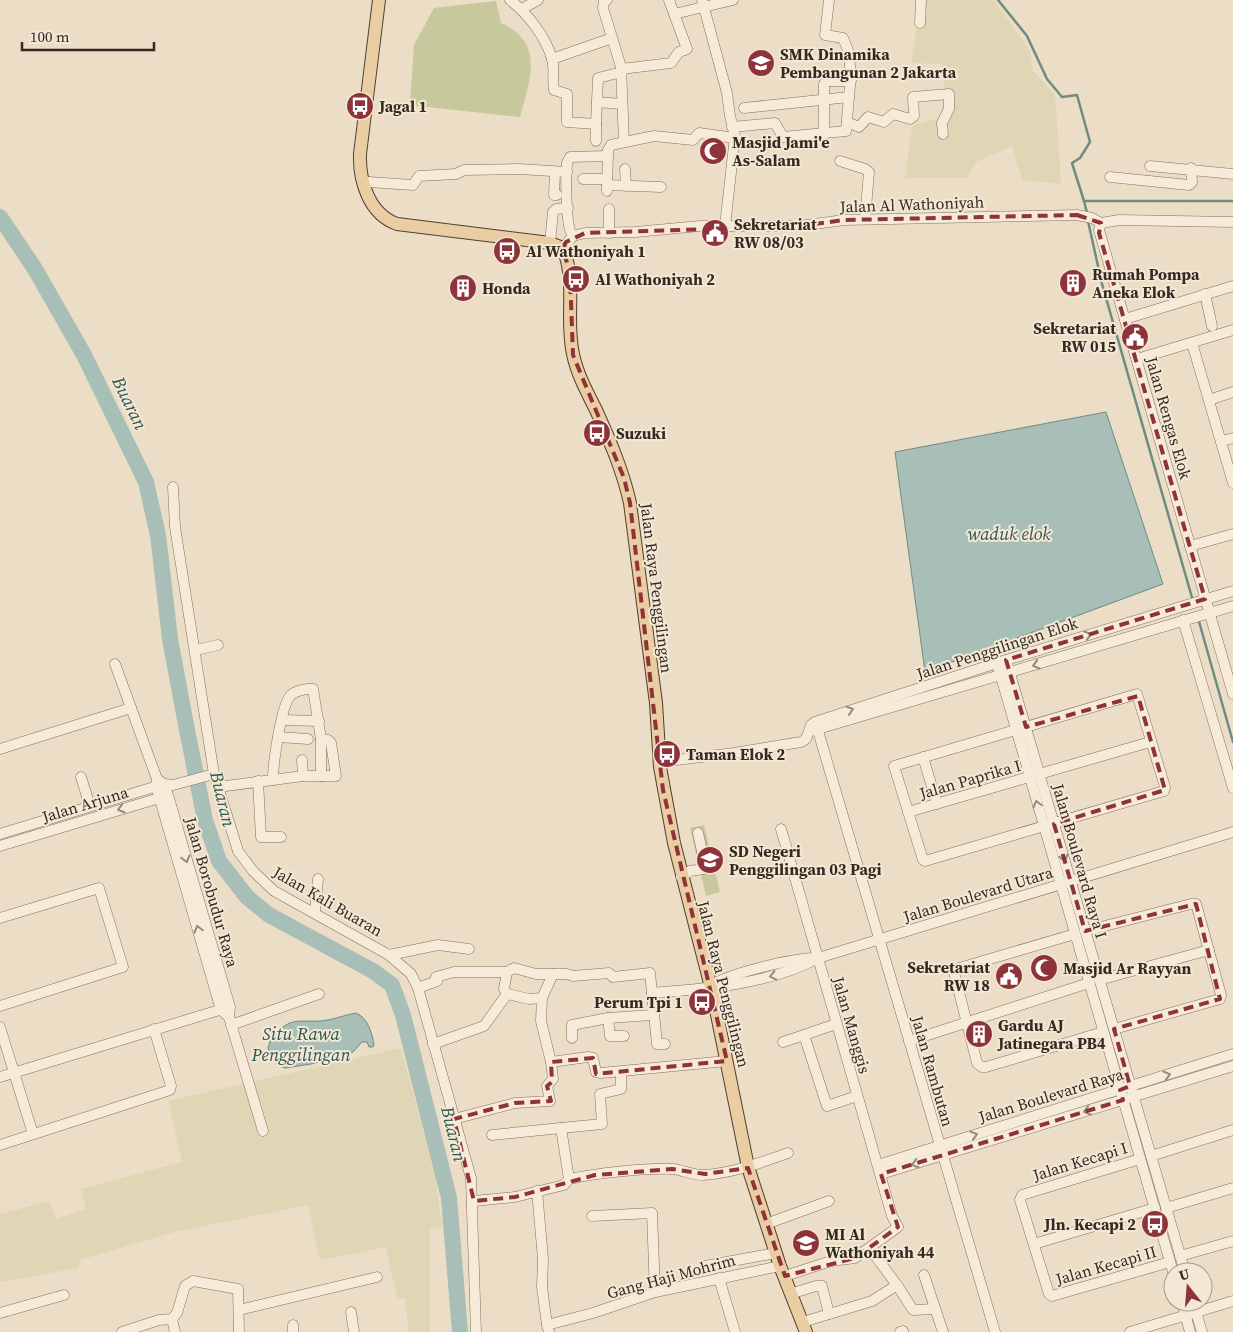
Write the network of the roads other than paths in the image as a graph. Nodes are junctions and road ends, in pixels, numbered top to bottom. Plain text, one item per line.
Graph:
1 (379, 0) edge
2 (510, 0) edge
3 (538, 0) edge
4 (607, 0) edge
5 (669, 0) edge
6 (733, 0) edge
7 (829, 0) edge
8 (922, 0) edge
9 (703, 3) edge
10 (522, 9) junction
11 (674, 14) junction
12 (920, 23) dead end
13 (612, 38) junction
14 (552, 59) junction
15 (621, 71) junction
16 (850, 81) junction
17 (849, 97) junction
18 (824, 98) junction
19 (597, 102) junction
20 (621, 104) junction
21 (773, 105) junction
22 (744, 108) dead end
23 (847, 122) junction
24 (775, 123) junction
25 (596, 124) junction
26 (732, 127) junction
27 (824, 134) junction
28 (943, 134) dead end
29 (735, 138) junction
30 (596, 141) dead end
31 (624, 142) junction
32 (608, 156) junction
33 (840, 161) dead end
34 (1150, 166) dead end
35 (1192, 168) junction
36 (626, 169) dead end
37 (555, 172) junction
38 (567, 172) junction
39 (1233, 174) edge
40 (1110, 177) dead end
41 (583, 179) dead end
42 (370, 182) dead end
43 (607, 185) junction
44 (626, 186) junction
45 (661, 187) dead end
46 (557, 196) dead end
47 (568, 208) junction
48 (609, 209) dead end
49 (865, 219) junction
50 (1097, 220) junction
51 (1233, 222) edge
52 (726, 226) junction
53 (609, 233) junction
54 (573, 236) junction
55 (550, 243) junction
56 (563, 248) junction
57 (1233, 286) edge
58 (1205, 294) junction
59 (1125, 319) junction
60 (1212, 326) dead end
61 (1233, 330) edge
62 (1192, 343) junction
63 (1137, 359) junction
64 (1233, 392) edge
65 (1209, 400) junction
66 (1233, 438) edge
67 (1221, 441) junction
68 (1233, 483) edge
69 (173, 487) dead end
70 (1233, 534) edge
71 (1190, 546) junction
72 (1233, 591) edge
73 (1203, 600) junction
74 (1233, 606) edge
75 (1206, 614) junction
76 (1186, 619) junction
77 (218, 645) dead end
78 (196, 650) junction
79 (1001, 662) junction
80 (115, 664) dead end
81 (1229, 669) edge
82 (1005, 674) junction
83 (1233, 694) edge
84 (132, 708) junction
85 (283, 720) junction
86 (319, 721) junction
87 (1021, 729) junction
88 (814, 731) junction
89 (278, 737) junction
90 (308, 739) dead end
91 (321, 740) junction
92 (1150, 742) junction
93 (0, 749) edge
94 (923, 757) junction
95 (302, 760) dead end
96 (660, 762) junction
97 (212, 775) junction
98 (1034, 775) junction
99 (303, 776) junction
100 (322, 776) junction
101 (82, 778) dead end
102 (273, 780) junction
103 (258, 781) junction
104 (166, 783) junction
105 (218, 787) junction
106 (1233, 788) edge
107 (164, 796) junction
108 (937, 804) junction
109 (90, 806) junction
110 (908, 812) junction
111 (50, 819) junction
112 (1049, 826) junction
113 (781, 829) dead end
114 (12, 830) junction
115 (53, 830) junction
116 (1233, 832) edge
117 (698, 833) dead end
118 (0, 834) edge
119 (281, 838) dead end
120 (16, 841) junction
121 (0, 846) edge
122 (681, 877) junction
123 (318, 879) dead end
124 (1066, 883) junction
125 (315, 912) junction
126 (0, 918) edge
127 (1080, 932) junction
128 (878, 940) junction
129 (469, 949) dead end
130 (1210, 950) junction
131 (390, 955) junction
132 (818, 958) junction
133 (507, 972) junction
134 (553, 974) junction
135 (1094, 981) junction
136 (710, 986) junction
137 (418, 988) junction
138 (652, 993) junction
139 (319, 994) dead end
140 (507, 994) junction
141 (542, 998) junction
142 (0, 1006) edge
143 (228, 1014) junction
144 (652, 1015) junction
145 (608, 1018) junction
146 (966, 1022) junction
147 (836, 1024) junction
148 (0, 1026) edge
149 (154, 1029) junction
150 (1108, 1030) junction
151 (804, 1035) junction
152 (624, 1036) dead end
153 (572, 1038) dead end
154 (909, 1041) junction
155 (783, 1042) dead end
156 (433, 1044) junction
157 (665, 1044) dead end
158 (1233, 1054) edge
159 (727, 1061) junction
160 (551, 1062) junction
161 (1233, 1066) edge
162 (13, 1072) junction
163 (621, 1072) junction
164 (0, 1076) edge
165 (1127, 1093) junction
166 (857, 1096) junction
167 (454, 1119) junction
168 (561, 1128) junction
169 (1233, 1130) edge
170 (263, 1132) dead end
171 (33, 1134) junction
172 (492, 1134) dead end
173 (0, 1145) edge
174 (941, 1151) junction
175 (788, 1153) dead end
176 (1151, 1156) junction
177 (1140, 1159) junction
178 (748, 1167) junction
179 (879, 1170) junction
180 (569, 1179) junction
181 (1233, 1188) edge
182 (537, 1191) junction
183 (474, 1201) junction
184 (829, 1201) dead end
185 (1154, 1208) junction
186 (1166, 1208) junction
187 (592, 1216) dead end
188 (766, 1224) junction
189 (1233, 1240) edge
190 (1034, 1244) junction
191 (870, 1248) junction
192 (776, 1253) junction
193 (1180, 1256) junction
194 (1170, 1262) edge
195 (1182, 1262) edge
196 (705, 1266) dead end
197 (1163, 1269) edge
198 (783, 1271) junction
199 (924, 1275) dead end
200 (377, 1277) dead end
201 (719, 1278) junction
202 (897, 1285) junction
203 (656, 1292) junction
204 (792, 1293) junction
205 (64, 1295) dead end
206 (1233, 1301) edge
207 (1213, 1304) edge
208 (935, 1309) junction
209 (239, 1310) junction
210 (352, 1312) dead end
211 (1185, 1312) edge
212 (1189, 1312) edge
213 (1196, 1312) edge
214 (0, 1313) edge
215 (829, 1314) junction
216 (1186, 1315) junction
217 (172, 1319) junction
218 (804, 1327) edge
219 (548, 1328) edge
220 (122, 1332) edge
221 (175, 1332) edge
222 (239, 1332) edge
223 (354, 1332) edge
224 (476, 1332) edge
225 (735, 1332) edge
226 (943, 1332) edge
227 (995, 1332) edge
228 (1130, 1332) edge
229 (1190, 1332) edge
230 (1202, 1332) edge

1 - 55 main road
2 - 10 street
3 - 10 street
4 - 13 street
5 - 11 street
6 - 9 street
7 - 16 street
8 - 12 street
9 - 11 street
9 - 26 street
10 - 14 street
11 - 15 street
13 - 14 street
13 - 15 street
14 - 25 street
15 - 19 street
15 - 20 street
16 - 17 street
16 - 18 street
17 - 18 street
17 - 23 street
18 - 21 street
18 - 27 street
19 - 20 street
19 - 25 street
20 - 31 street
21 - 22 street
21 - 24 street
23 - 27 street
23 - 28 street
24 - 26 street
24 - 27 street
25 - 30 street
26 - 29 street
29 - 31 street
29 - 52 street
31 - 32 street
32 - 38 street
32 - 43 street
33 - 49 street
34 - 35 street
35 - 39 street
35 - 40 street
36 - 44 street
37 - 38 street
37 - 42 street
37 - 46 street
38 - 47 street
41 - 43 street
43 - 44 street
44 - 45 street
47 - 54 street
47 - 55 street
48 - 53 street
49 - 50 street, Jalan Al Wathoniyah
49 - 52 street, Jalan Al Wathoniyah
50 - 51 street, Jalan Al Wathoniyah
50 - 59 street, Jalan Rengas Elok
52 - 53 street, Jalan Al Wathoniyah
53 - 54 street, Jalan Al Wathoniyah
54 - 56 street
55 - 56 main road
56 - 96 main road, Jalan Raya Penggilingan
57 - 58 street
58 - 59 street
58 - 60 street
59 - 63 street, Jalan Rengas Elok
61 - 62 street
62 - 63 street
62 - 65 street
63 - 71 street, Jalan Rengas Elok
64 - 65 street
65 - 67 street
66 - 67 street
67 - 68 street
69 - 78 street, Jalan Kali Buaran
70 - 71 street
71 - 73 street, Jalan Rengas Elok
72 - 73 street, Jalan Penggilingan Elok
73 - 75 street, Jalan Rengas Elok
79 -> 73 street, Jalan Penggilingan Elok
74 - 75 street, Jalan Penggilingan Elok
75 - 76 street, Jalan Penggilingan Elok
75 - 81 street, Jalan Rengas Elok
76 -> 82 street, Jalan Penggilingan Elok
76 - 106 street
77 - 78 street
78 - 97 street, Jalan Kali Buaran
79 - 82 street, Jalan Boulevard Raya I
88 -> 79 street, Jalan Penggilingan Elok
80 - 84 street, Jalan Borobudur Raya
81 - 83 street, Jalan Rengas Elok
82 - 87 street, Jalan Boulevard Raya I
82 - 88 street, Jalan Penggilingan Elok
84 - 93 street
84 - 104 street, Jalan Borobudur Raya
85 - 86 street
85 - 86 street
85 - 89 street
86 - 91 street
87 - 92 street
87 - 94 street
87 - 98 street, Jalan Boulevard Raya I
88 - 96 street, Jalan Penggilingan Elok
88 - 128 street, Jalan Rambutan
89 - 90 street
89 - 102 street
91 - 100 street
91 - 100 street
92 - 98 street, Jalan Paprika I
92 - 112 street
94 - 108 street
94 - 110 street
95 - 99 street
96 - 122 main road, Jalan Raya Penggilingan
97 - 104 street, Jalan Arjuna
97 - 105 street, Jalan Kali Buaran
98 - 108 street, Jalan Paprika I
98 - 112 street, Jalan Boulevard Raya I
99 - 100 street
99 - 102 street
101 - 109 street
102 - 103 street
103 - 105 street
103 - 119 street
104 - 107 street
104 - 107 street, Jalan Borobudur Raya
104 - 109 street, Jalan Arjuna
105 - 125 street, Jalan Kali Buaran
107 -> 115 street, Jalan Arjuna
107 - 143 street, Jalan Borobudur Raya
108 - 110 street, Jalan Paprika I
109 - 111 street, Jalan Arjuna
110 - 112 street
111 - 114 street, Jalan Arjuna
111 - 115 street
112 - 124 street, Jalan Boulevard Raya I
113 - 132 street, Jalan Manggis
114 - 118 street, Jalan Arjuna
114 - 120 street
115 - 120 street, Jalan Arjuna
116 - 124 street, Jalan Boulevard Utara
117 - 122 street
120 - 121 street, Jalan Arjuna
122 - 136 main road, Jalan Raya Penggilingan
123 - 125 street
124 - 127 street, Jalan Boulevard Raya I
124 - 128 street, Jalan Boulevard Utara
125 - 131 street, Jalan Kali Buaran
126 - 142 street
127 - 130 street
127 - 135 street, Jalan Boulevard Raya I
127 - 146 street
128 - 132 street, Jalan Boulevard Utara
128 - 154 street, Jalan Rambutan
129 - 131 street
130 - 135 street
130 - 150 street
131 - 137 street, Jalan Kali Buaran
132 - 136 street, Jalan Boulevard Utara
132 - 147 street, Jalan Manggis
133 - 134 street
133 - 137 street
133 - 140 street
134 - 138 street
134 - 141 street
135 - 146 street
135 - 150 street, Jalan Boulevard Raya I
136 - 138 street, Jalan Boulevard Utara
136 - 159 main road, Jalan Raya Penggilingan
137 - 156 street, Jalan Kali Buaran
138 - 144 street
139 - 143 street
140 - 141 street
140 - 156 street
141 - 160 street
143 - 149 street
143 - 170 street, Jalan Borobudur Raya
144 - 145 street
144 - 157 street
145 - 152 street
145 - 153 street
146 - 150 street
146 - 154 street
147 - 151 street
147 - 166 street, Jalan Manggis
148 - 162 street
149 - 162 street
149 - 171 street
150 - 165 street, Jalan Boulevard Raya I
151 - 155 street
151 - 166 street
154 - 174 street, Jalan Rambutan
156 - 167 street, Jalan Kali Buaran
165 -> 158 street, Jalan Boulevard Raya
159 - 163 street
159 - 178 main road, Jalan Raya Penggilingan
160 - 163 street
160 - 167 street
161 - 165 street, Jalan Boulevard Raya
162 - 164 street
162 - 171 street
163 - 168 street
165 - 174 street, Jalan Boulevard Raya
165 - 176 street, Jalan Boulevard Raya I
165 - 177 street, Jalan Boulevard Raya I
166 - 179 street, Jalan Manggis
167 - 183 street, Jalan Kali Buaran
168 - 172 street
168 - 180 street
169 - 176 street
171 - 173 street
174 - 179 street, Jalan Boulevard Raya
174 - 227 street, Jalan Rambutan
175 - 178 street
176 - 186 street, Jalan Boulevard Raya I
177 - 185 street, Jalan Boulevard Raya I
177 - 190 street, Jalan Kecapi I
178 - 180 street
178 - 188 main road, Jalan Raya Penggilingan
179 - 191 street, Jalan Manggis
180 - 182 street
181 - 186 street
182 - 183 street
182 - 219 street
183 - 224 street, Jalan Kali Buaran
184 - 188 street
185 - 190 street
185 - 194 street, Jalan Boulevard Raya I
186 - 193 street, Jalan Boulevard Raya I
187 - 203 street
188 - 192 main road, Jalan Raya Penggilingan
189 - 193 street
190 - 197 street, Jalan Kecapi II
191 - 198 street, Gang Haji Mohrim
191 - 202 street
192 - 196 street
192 - 198 main road, Jalan Raya Penggilingan
193 - 195 street, Jalan Boulevard Raya I
198 - 201 street, Gang Haji Mohrim
198 - 204 main road, Jalan Raya Penggilingan
199 - 208 street
200 - 209 street
201 - 203 street, Gang Haji Mohrim
201 - 225 street
202 - 208 street
202 - 215 street
203 - 219 street, Gang Haji Mohrim
204 - 215 street
204 - 218 main road, Jalan Raya Penggilingan
205 - 214 street
206 - 207 street
208 - 226 street
209 - 217 street
209 - 222 street
210 - 223 street
211 - 216 street
212 - 216 street
213 - 230 street
215 - 218 street
216 - 228 street
216 - 229 street
217 - 220 street
217 - 221 street

